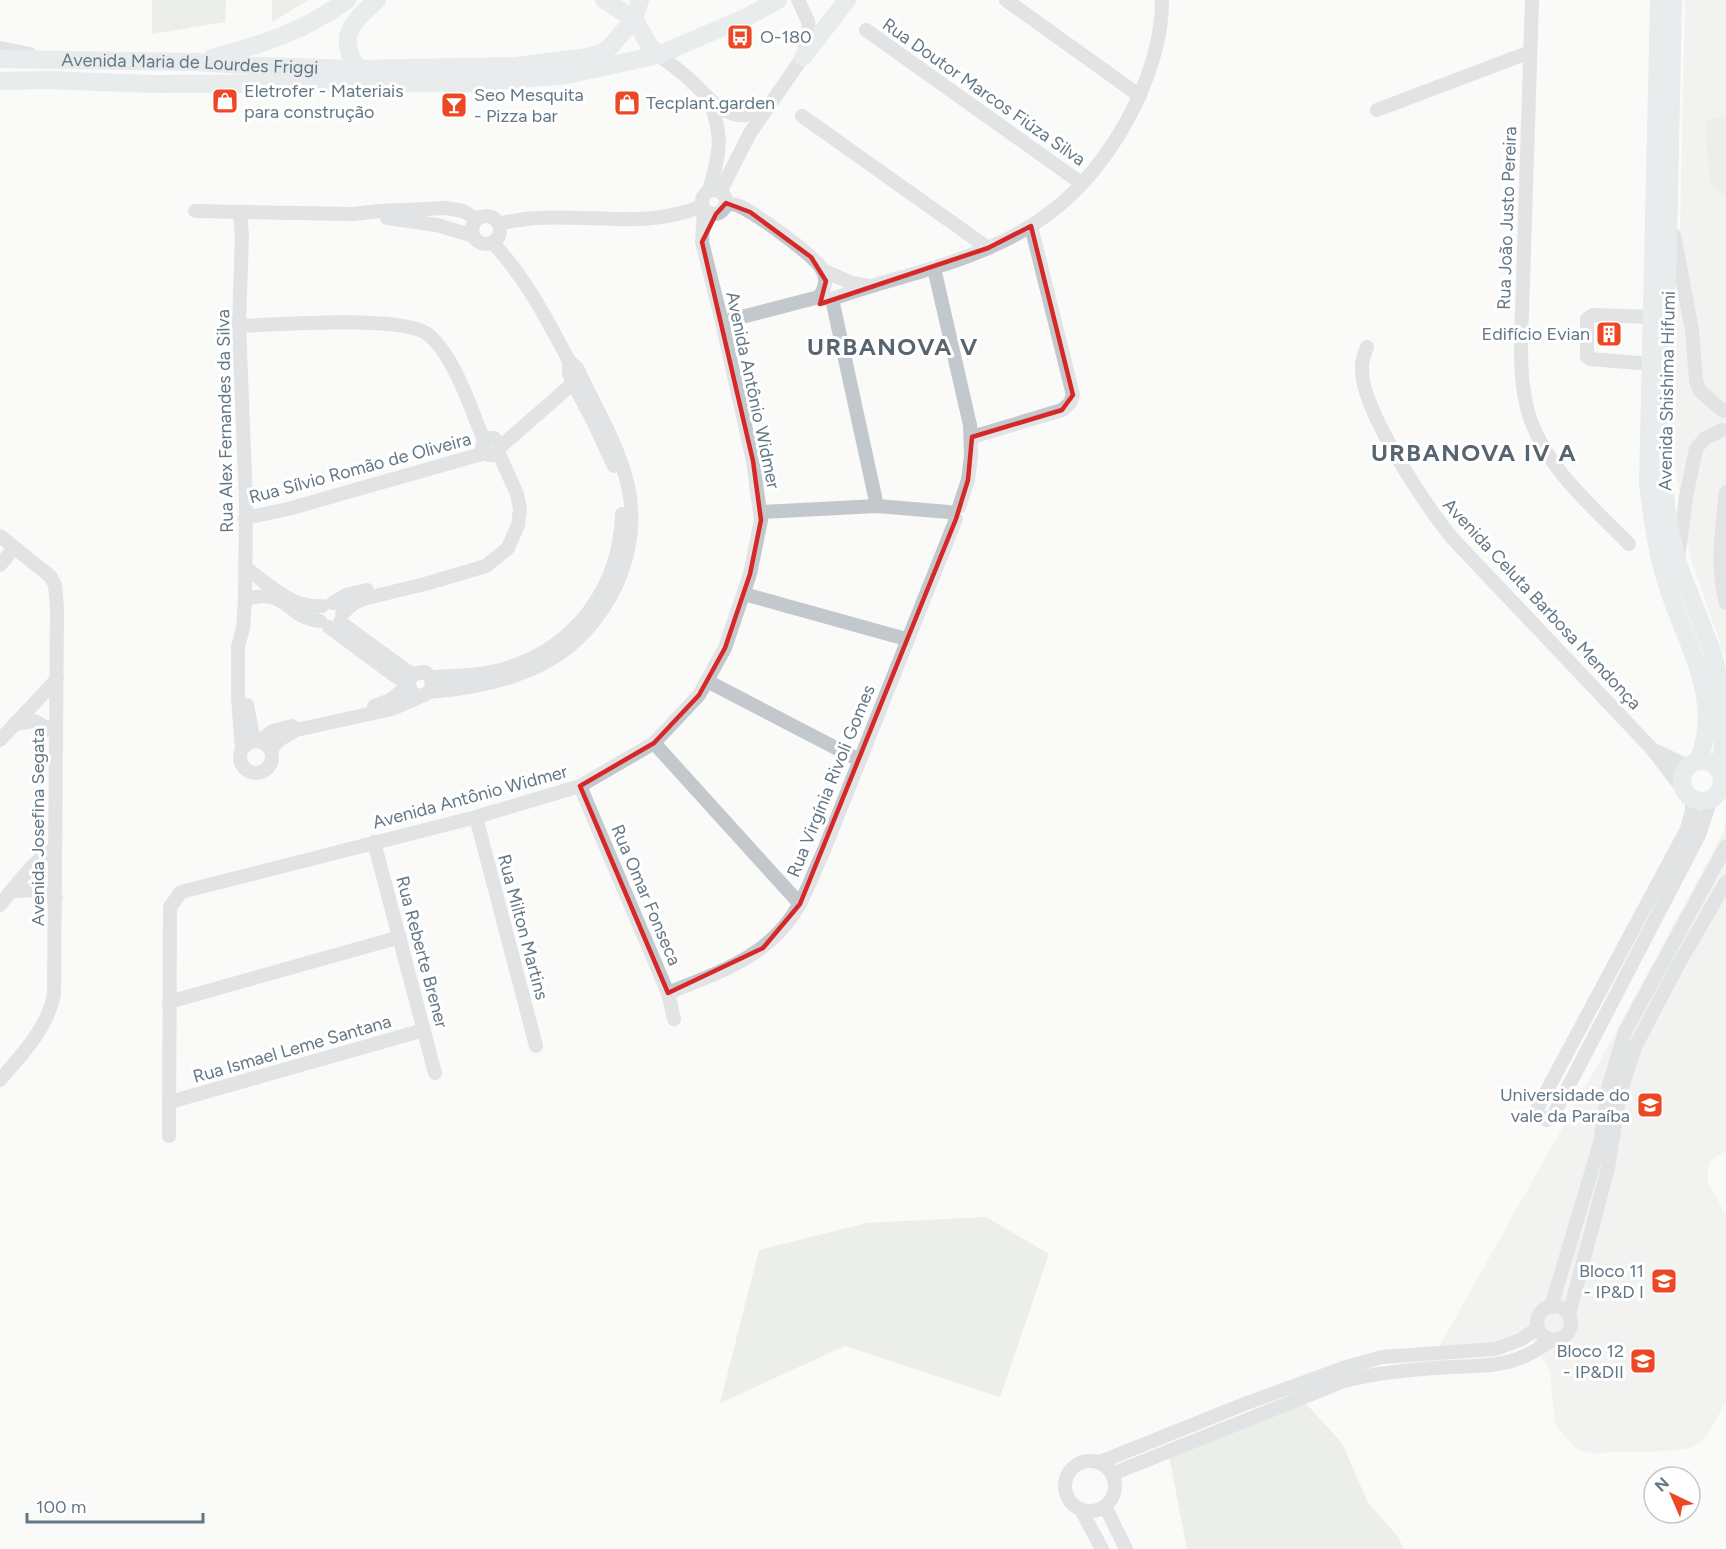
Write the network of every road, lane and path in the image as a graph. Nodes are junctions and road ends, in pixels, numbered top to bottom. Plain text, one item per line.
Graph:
1 (347, 0) edge
2 (377, 0) edge
3 (595, 0) edge
4 (604, 0) edge
5 (640, 0) edge
6 (778, 0) edge
7 (798, 0) edge
8 (847, 0) edge
9 (1006, 0) edge
10 (1162, 0) edge
11 (1532, 0) edge
12 (1659, 0) edge
13 (1673, 0) edge
14 (749, 9) edge
15 (634, 19) junction
16 (866, 30) dead end
17 (618, 38) junction
18 (0, 48) edge
19 (1530, 52) junction
20 (658, 54) junction
21 (803, 57) junction
22 (0, 59) edge
23 (61, 60) junction
24 (197, 62) junction
25 (358, 69) junction
26 (0, 81) edge
27 (1140, 96) junction
28 (709, 99) junction
29 (772, 100) junction
30 (1377, 110) dead end
31 (802, 116) dead end
32 (1081, 183) junction
33 (713, 202) junction
34 (1670, 208) junction
35 (195, 211) dead end
36 (240, 213) junction
37 (352, 214) junction
38 (477, 219) junction
39 (499, 224) junction
40 (1032, 226) junction
41 (474, 236) junction
42 (492, 242) junction
43 (988, 248) junction
44 (934, 268) junction
45 (822, 270) junction
46 (870, 286) junction
47 (825, 296) junction
48 (1652, 316) junction
49 (722, 322) junction
50 (239, 326) junction
51 (1367, 347) dead end
52 (1651, 364) junction
53 (574, 373) junction
54 (1725, 409) edge
55 (1724, 434) edge
56 (972, 437) junction
57 (492, 448) junction
58 (1656, 482) junction
59 (1726, 492) edge
60 (877, 506) junction
61 (760, 512) junction
62 (954, 513) junction
63 (245, 518) junction
64 (0, 536) edge
65 (1629, 544) dead end
66 (14, 548) junction
67 (1678, 564) junction
68 (0, 565) edge
69 (245, 567) junction
70 (744, 594) junction
71 (245, 600) junction
72 (1726, 603) edge
73 (327, 605) junction
74 (333, 621) junction
75 (243, 628) junction
76 (906, 639) junction
77 (431, 677) junction
78 (57, 679) junction
79 (410, 681) junction
80 (707, 681) junction
81 (424, 694) junction
82 (14, 724) junction
83 (56, 733) junction
84 (0, 740) edge
85 (257, 741) junction
86 (654, 743) junction
87 (242, 749) junction
88 (1652, 749) junction
89 (271, 750) junction
90 (859, 760) junction
91 (1693, 763) junction
92 (1720, 772) junction
93 (580, 786) junction
94 (1695, 795) junction
95 (476, 817) junction
96 (374, 842) junction
97 (1726, 846) edge
98 (56, 848) junction
99 (1726, 882) edge
100 (12, 891) junction
101 (56, 898) junction
102 (800, 904) junction
103 (0, 905) edge
104 (399, 937) junction
105 (668, 993) junction
106 (169, 1002) junction
107 (674, 1019) dead end
108 (424, 1030) junction
109 (536, 1046) dead end
110 (435, 1072) dead end
111 (0, 1080) edge
112 (170, 1102) junction
113 (169, 1136) dead end
114 (1551, 1307) junction
115 (1569, 1315) junction
116 (1538, 1328) junction
117 (1552, 1340) junction
118 (1100, 1462) junction
119 (1112, 1474) junction
120 (1105, 1506) junction
121 (1081, 1510) junction
122 (1102, 1549) edge
123 (1126, 1549) edge

1 - 24 street
2 - 25 street
3 - 17 street
4 - 15 street
5 - 15 street, Avenida Maria de Lourdes Friggi
6 - 14 street, Avenida Maria de Lourdes Friggi
7 - 21 street
8 - 21 street
9 - 27 street
10 - 27 street
11 - 19 street, Rua João Justo Pereira
12 - 48 street, Avenida Shishima Hifumi
13 - 34 street, Avenida Shishima Hifumi
14 - 20 street, Avenida Maria de Lourdes Friggi
15 - 17 street, Avenida Maria de Lourdes Friggi
15 - 20 street
16 - 32 street, Rua Doutor Marcos Fiúza Silva
17 - 25 street, Avenida Maria de Lourdes Friggi
18 - 23 street
19 - 30 street
19 - 65 street, Rua João Justo Pereira
20 - 26 street, Avenida Maria de Lourdes Friggi
20 - 28 street
21 - 29 street
22 - 23 street, Avenida Maria de Lourdes Friggi
23 - 24 street, Avenida Maria de Lourdes Friggi
24 - 25 street, Avenida Maria de Lourdes Friggi
27 - 32 street
28 - 29 street
28 - 33 street
29 - 33 street
31 - 43 street
32 - 40 street
33 - 39 street
33 - 45 street
33 - 49 street, Avenida Antônio Widmer
34 - 54 street
34 - 58 street, Avenida Shishima Hifumi
35 - 36 street
36 - 37 street
36 - 50 street, Rua Alex Fernandes da Silva
37 - 38 street
37 - 41 street
38 - 39 street
38 - 41 street
39 - 42 street
40 - 43 street
40 - 56 street
41 - 42 street
42 - 53 street
43 - 44 street
44 - 46 street
44 - 56 street, Rua Virgínia Rivoli Gomes
45 - 46 street
45 - 47 street
46 - 47 street
47 - 49 street
47 - 60 street
48 - 52 street, Avenida Shishima Hifumi
48 - 52 street
49 - 61 street, Avenida Antônio Widmer
50 - 57 street
50 - 63 street, Rua Alex Fernandes da Silva
51 - 88 street, Avenida Celuta Barbosa Mendonça
52 - 58 street, Avenida Shishima Hifumi
53 - 57 street, Rua Sílvio Romão de Oliveira
53 - 77 street
53 - 81 street
54 - 55 street
55 - 67 street
56 - 62 street, Rua Virgínia Rivoli Gomes
57 - 63 street, Rua Sílvio Romão de Oliveira
57 - 73 street
57 - 74 street
58 - 67 street, Avenida Shishima Hifumi
58 - 91 street, Avenida Shishima Hifumi
59 - 72 street
60 - 61 street
60 - 62 street
61 - 70 street, Avenida Antônio Widmer
62 - 76 street, Rua Virgínia Rivoli Gomes
63 - 69 street, Rua Alex Fernandes da Silva
64 - 66 street, Avenida Josefina Segata
66 - 68 street
66 - 78 street, Avenida Josefina Segata
67 - 92 street, Avenida Shishima Hifumi
69 - 71 street, Rua Alex Fernandes da Silva
69 - 73 street
70 - 76 street
70 - 80 street, Avenida Antônio Widmer
71 - 74 street
71 - 75 street, Rua Alex Fernandes da Silva
73 - 74 street
73 - 74 street
74 - 79 street
75 - 85 street, Rua Alex Fernandes da Silva
75 - 87 street, Rua Alex Fernandes da Silva
76 - 90 street, Rua Virgínia Rivoli Gomes
77 - 79 street
77 - 81 street
78 - 82 street
78 - 83 street, Avenida Josefina Segata
79 - 81 street
79 - 85 street
80 - 86 street, Avenida Antônio Widmer
80 - 90 street
81 - 89 street
82 - 83 street
82 - 84 street
83 - 98 street, Avenida Josefina Segata
85 - 87 street
85 - 89 street
86 - 93 street, Avenida Antônio Widmer
86 - 102 street
87 - 89 street
88 - 91 street, Avenida Celuta Barbosa Mendonça
88 - 94 street, Avenida Celuta Barbosa Mendonça
90 - 102 street, Rua Virgínia Rivoli Gomes
91 - 92 street
91 - 94 street
92 - 94 street
93 - 95 street, Avenida Antônio Widmer
93 - 105 street, Rua Omar Fonseca
94 - 94 street
95 - 96 street, Avenida Antônio Widmer
95 - 109 street, Rua Milton Martins
96 - 104 street, Rua Reberte Brener
96 - 106 street, Avenida Antônio Widmer
97 - 114 street
98 - 100 street
98 - 101 street, Avenida Josefina Segata
99 - 115 street
100 - 101 street
100 - 103 street
101 - 111 street, Avenida Josefina Segata
102 - 105 street, Rua Virgínia Rivoli Gomes
104 - 106 street
104 - 108 street, Rua Reberte Brener
105 - 107 street, Rua Omar Fonseca
106 - 112 street, Avenida Antônio Widmer
108 - 110 street, Rua Reberte Brener
108 - 112 street, Rua Ismael Leme Santana
112 - 113 street, Avenida Antônio Widmer
114 - 115 street
114 - 116 street
115 - 117 street
116 - 117 street
116 - 118 street
117 - 119 street
118 - 119 street
118 - 121 street
119 - 120 street
120 - 121 street
120 - 123 street
121 - 122 street

